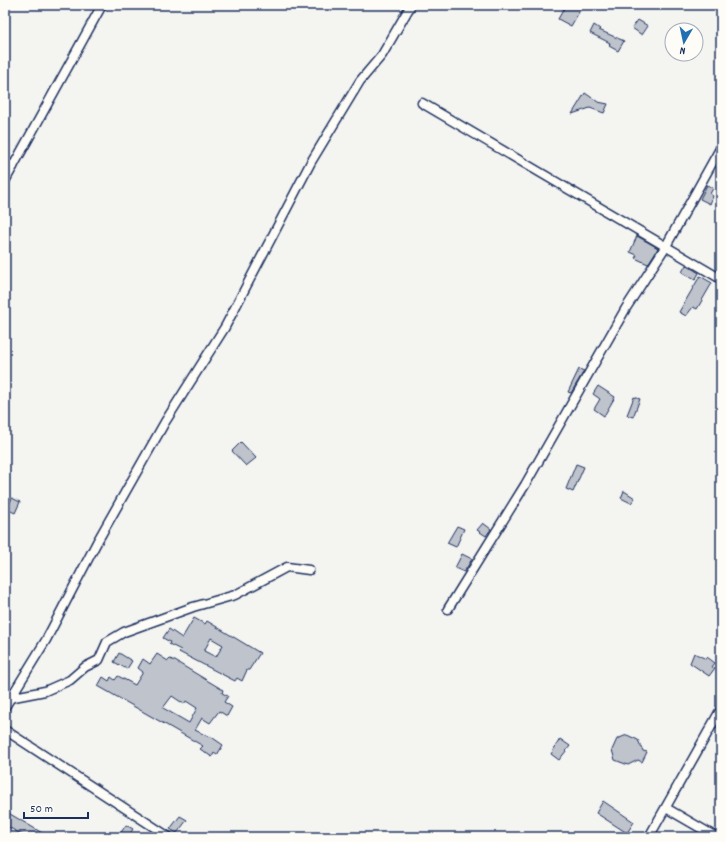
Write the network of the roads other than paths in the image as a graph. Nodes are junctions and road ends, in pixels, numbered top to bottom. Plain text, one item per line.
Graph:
1 (102, 5) edge
2 (411, 5) edge
3 (422, 103) dead end
4 (721, 147) edge
5 (5, 162) edge
6 (13, 167) junction
7 (5, 181) edge
8 (666, 246) junction
9 (721, 279) edge
10 (309, 570) dead end
11 (448, 609) dead end
12 (9, 698) junction
13 (5, 707) edge
14 (721, 709) edge
15 (5, 730) edge
16 (666, 808) junction
17 (169, 837) edge
18 (649, 837) edge
19 (716, 837) edge

1 - 6 street
2 - 12 street
3 - 8 street
4 - 8 street
5 - 6 street
6 - 7 street
8 - 9 street
8 - 11 street
10 - 12 street
12 - 13 street
14 - 16 street
15 - 17 street
16 - 18 street
16 - 19 street

